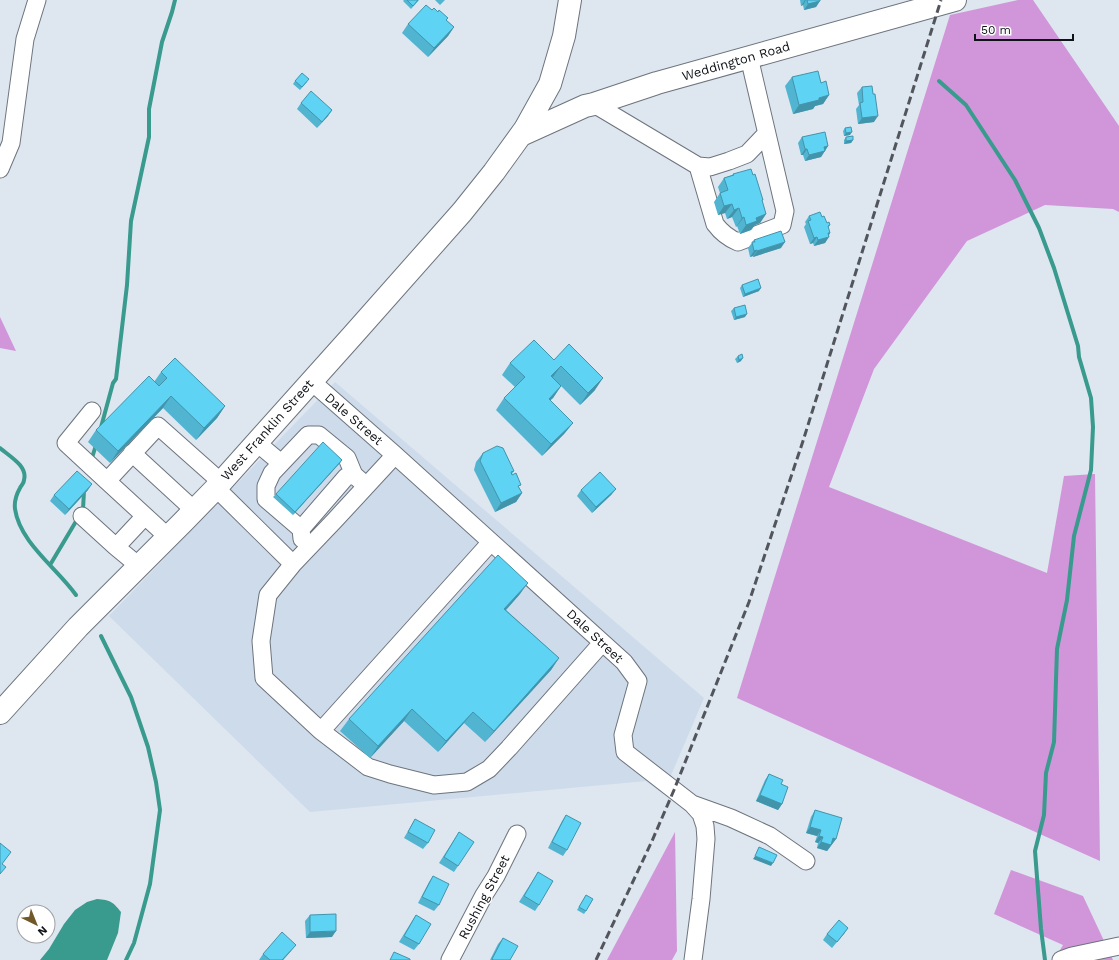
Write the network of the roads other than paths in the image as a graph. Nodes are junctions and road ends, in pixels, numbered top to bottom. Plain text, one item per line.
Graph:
1 (37, 0) edge
2 (570, 0) edge
3 (955, 0) edge
4 (749, 57) junction
5 (594, 104) junction
6 (766, 134) junction
7 (521, 135) junction
8 (698, 166) junction
9 (0, 169) edge
10 (311, 381) junction
11 (92, 411) dead end
12 (256, 442) junction
13 (132, 453) junction
14 (395, 455) junction
15 (281, 463) junction
16 (360, 480) junction
17 (107, 481) junction
18 (218, 485) junction
19 (194, 510) junction
20 (82, 516) dead end
21 (145, 516) junction
22 (301, 529) junction
23 (168, 537) junction
24 (492, 542) junction
25 (116, 546) junction
26 (306, 550) junction
27 (292, 564) junction
28 (139, 566) junction
29 (602, 643) junction
30 (0, 713) edge
31 (321, 731) junction
32 (692, 804) junction
33 (517, 834) dead end
34 (806, 861) dead end
35 (1119, 946) edge
36 (450, 960) edge
37 (693, 960) edge
38 (1061, 960) edge

1 - 9 street
2 - 7 main road, West Franklin Street
3 - 4 main road, Weddington Road
4 - 5 main road, Weddington Road
4 - 6 street
5 - 7 main road, Weddington Road
5 - 8 street
6 - 8 street
6 - 8 street
7 - 10 main road, West Franklin Street
10 - 12 main road, West Franklin Street
10 - 14 street, Dale Street
11 - 17 street
12 - 15 street
12 - 18 main road, West Franklin Street
13 - 17 street
13 - 18 street
13 - 19 street
14 - 16 street
14 - 24 street, Dale Street
15 - 16 street
15 - 22 street
16 - 22 street
16 - 26 street
17 - 21 street
18 - 19 main road, West Franklin Street
18 - 27 street
19 - 23 main road, West Franklin Street
20 - 25 street
21 - 23 street
21 - 25 street
22 - 26 street
23 - 28 main road, West Franklin Street
24 - 29 street, Dale Street
24 - 31 street
25 - 28 street
26 - 27 street
27 - 31 street
28 - 30 main road, West Franklin Street
29 - 31 street
29 - 32 street, Dale Street
32 - 34 street
32 - 37 street, Dale Street
33 - 36 street, Rushing Street
35 - 38 street

